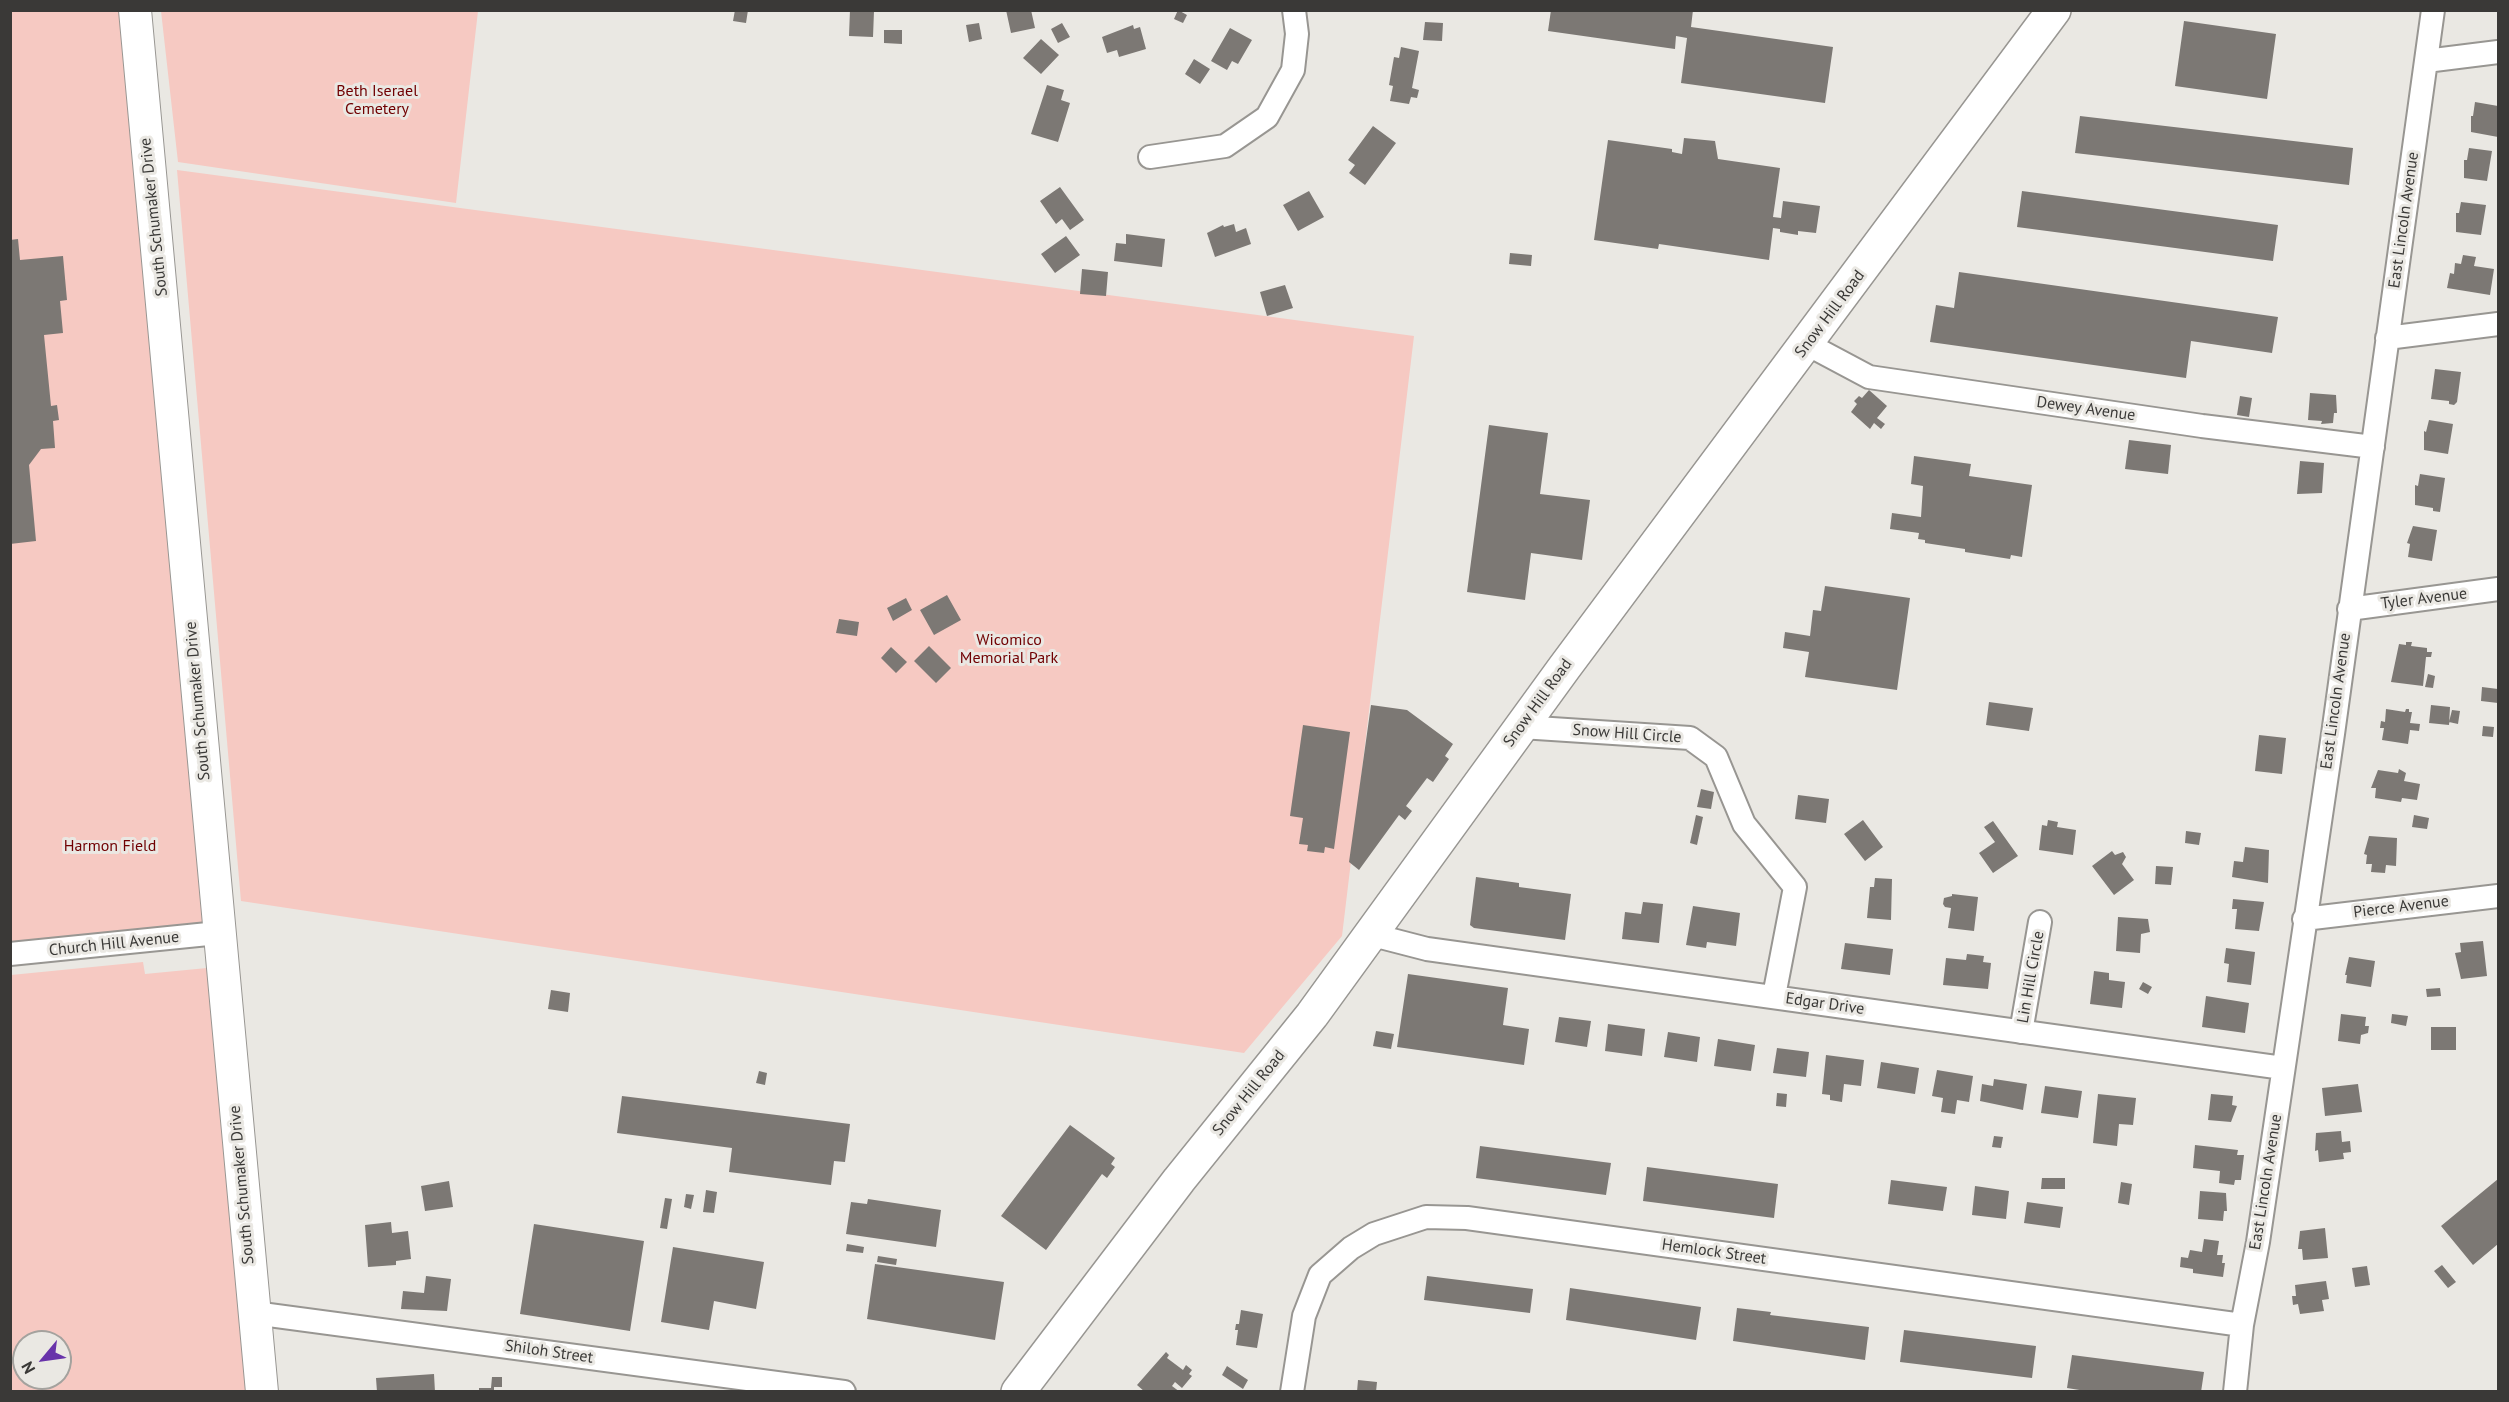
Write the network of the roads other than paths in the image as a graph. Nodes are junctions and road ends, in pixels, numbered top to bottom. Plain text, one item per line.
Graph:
1 (135, 10) edge
2 (1294, 10) edge
3 (2054, 10) edge
4 (2433, 10) edge
5 (2499, 52) edge
6 (2426, 61) junction
7 (1150, 157) dead end
8 (2499, 324) edge
9 (2387, 338) junction
10 (1807, 344) junction
11 (2373, 447) junction
12 (2499, 589) edge
13 (2349, 609) junction
14 (1521, 727) junction
15 (2499, 896) edge
16 (2304, 919) junction
17 (2040, 922) dead end
18 (218, 933) junction
19 (1369, 934) junction
20 (10, 954) edge
21 (1774, 996) junction
22 (2021, 1032) junction
23 (2283, 1068) junction
24 (254, 1313) junction
25 (2242, 1325) junction
26 (262, 1392) edge
27 (844, 1392) edge
28 (1018, 1392) edge
29 (1292, 1392) edge
30 (2235, 1392) edge

1 - 18 street, South Schumaker Drive
2 - 7 street
3 - 10 main road, Snow Hill Road
4 - 6 street, East Lincoln Avenue
5 - 6 street
6 - 9 street, East Lincoln Avenue
8 - 9 street
9 - 11 street, East Lincoln Avenue
10 - 11 street, Dewey Avenue
10 - 14 main road, Snow Hill Road
11 - 13 street, East Lincoln Avenue
12 - 13 street, Tyler Avenue
13 - 16 street, East Lincoln Avenue
14 - 19 main road, Snow Hill Road
14 - 21 street, Snow Hill Circle
15 - 16 street, Pierce Avenue
16 - 23 street, East Lincoln Avenue
17 - 22 street, Lin Hill Circle
18 - 20 street, Church Hill Avenue
18 - 24 street, South Schumaker Drive
19 - 21 street, Edgar Drive
19 - 28 main road, Snow Hill Road
21 - 22 street, Edgar Drive
22 - 23 street, Edgar Drive
23 - 25 street, East Lincoln Avenue
24 - 26 street, South Schumaker Drive
24 - 27 street, Shiloh Street
25 - 29 street, Hemlock Street
25 - 30 street, East Lincoln Avenue

